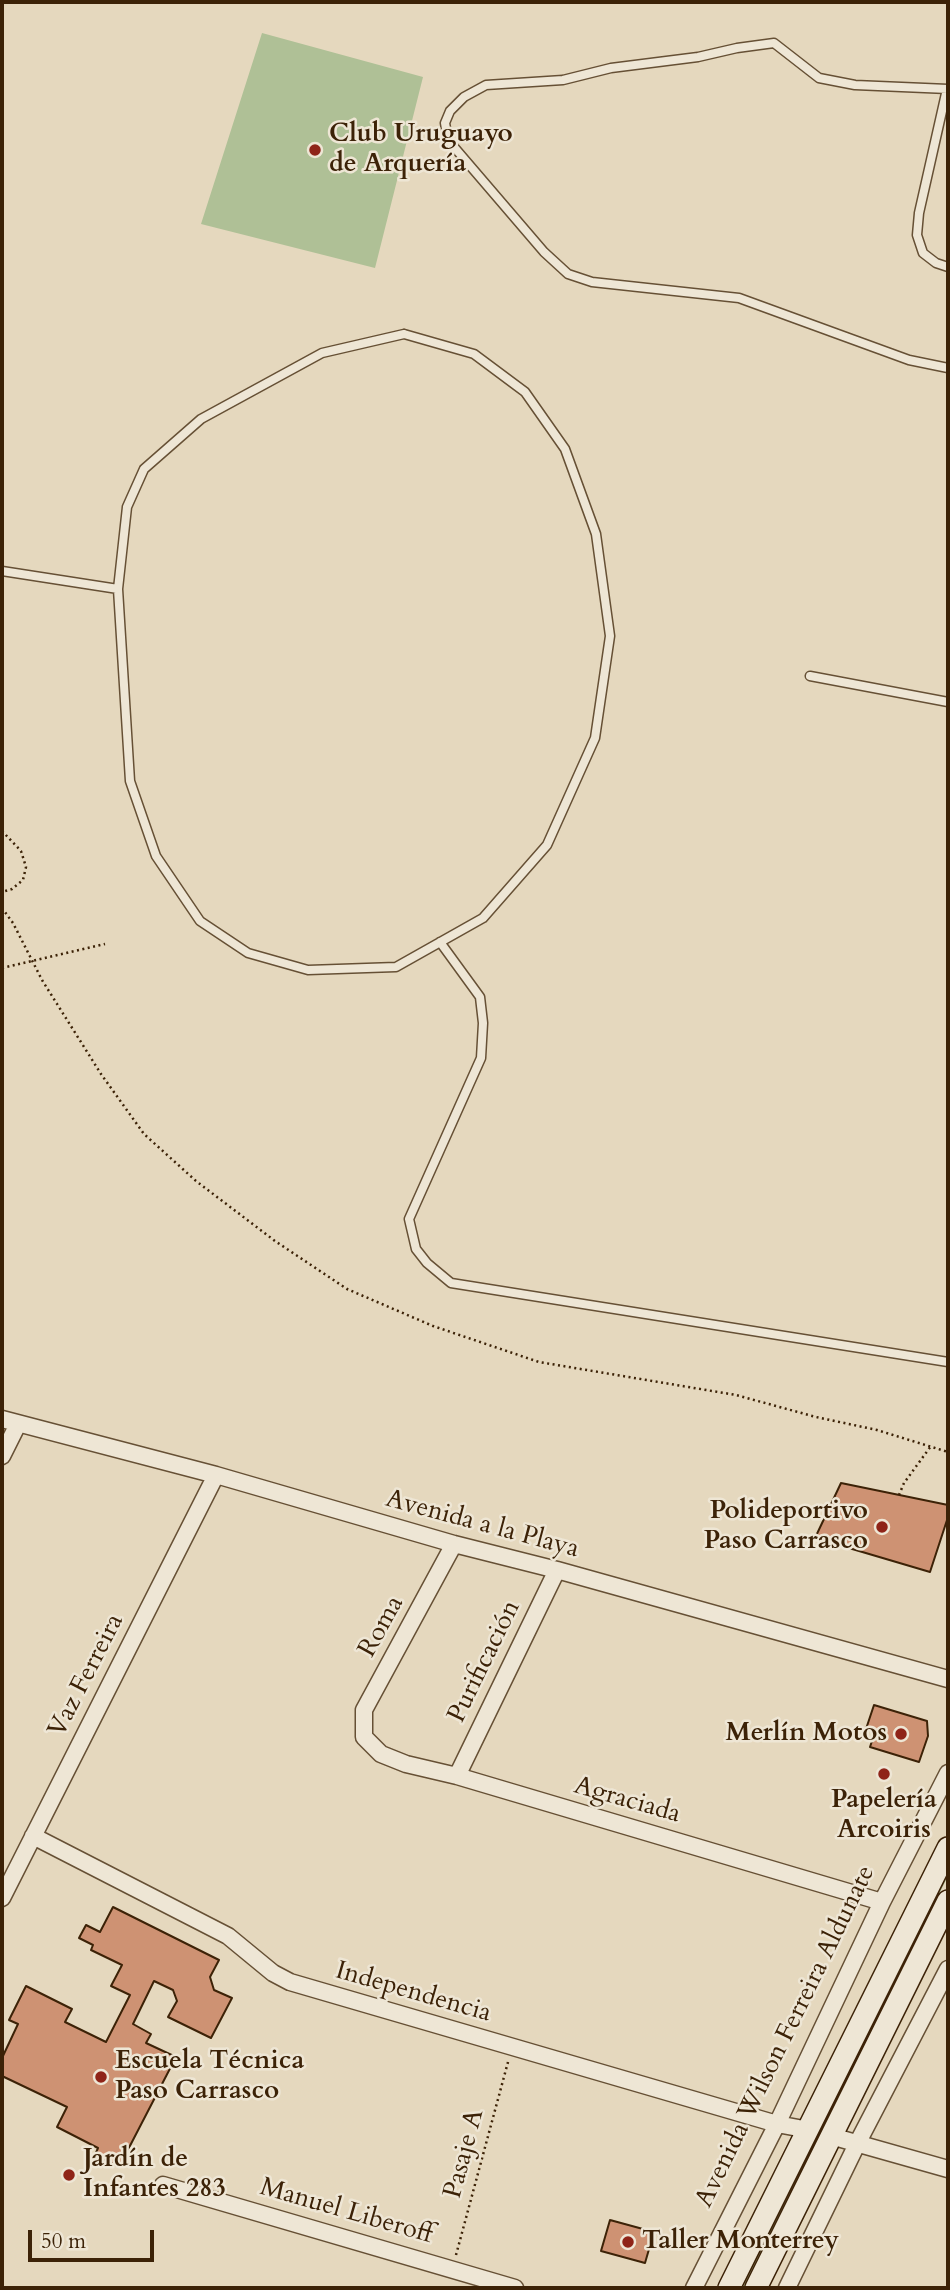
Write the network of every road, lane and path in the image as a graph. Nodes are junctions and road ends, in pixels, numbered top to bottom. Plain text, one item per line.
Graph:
1 (948, 89) edge
2 (948, 267) edge
3 (948, 368) edge
4 (2, 571) edge
5 (118, 589) junction
6 (810, 676) dead end
7 (948, 702) edge
8 (2, 831) edge
9 (2, 892) edge
10 (440, 942) junction
11 (105, 944) dead end
12 (2, 968) edge
13 (948, 1362) edge
14 (2, 1419) edge
15 (18, 1424) junction
16 (948, 1451) edge
17 (2, 1456) edge
18 (216, 1475) junction
19 (899, 1496) dead end
20 (454, 1544) junction
21 (556, 1570) junction
22 (948, 1679) edge
23 (364, 1737) joint
24 (948, 1773) edge
25 (457, 1776) junction
26 (33, 1836) junction
27 (948, 1848) edge
28 (2, 1898) edge
29 (948, 1901) edge
30 (882, 1902) junction
31 (948, 1969) edge
32 (511, 2048) junction
33 (777, 2124) junction
34 (809, 2130) junction
35 (831, 2136) junction
36 (858, 2142) junction
37 (948, 2169) edge
38 (163, 2185) dead end
39 (452, 2269) junction
40 (515, 2288) edge
41 (694, 2288) edge
42 (729, 2288) edge
43 (756, 2288) edge
44 (787, 2288) edge

1 - 2 lane
1 - 3 lane
4 - 5 lane
5 - 10 lane
5 - 10 lane
6 - 7 lane
8 - 9 path
10 - 13 lane
11 - 12 path
14 - 15 street, Avenida a la Playa
15 - 17 street
15 - 18 street, Avenida a la Playa
16 - 19 path
18 - 20 street, Avenida a la Playa
18 - 26 street, Vaz Ferreira
20 - 21 street, Avenida a la Playa
20 - 23 street, Roma
21 - 22 street, Avenida a la Playa
21 - 25 street, Purificación
23 - 25 street, Agraciada
24 - 30 street, Avenida Wilson Ferreira Aldunate
25 - 30 street, Agraciada
26 - 28 street, Vaz Ferreira
26 - 32 street, Independencia
27 - 34 main road
29 - 35 main road
30 - 33 street, Avenida Wilson Ferreira Aldunate
31 - 36 street
32 - 33 street, Independencia
32 - 39 path, Pasaje A
33 - 34 street, Independencia
33 - 41 street, Avenida Wilson Ferreira Aldunate
34 - 42 main road
35 - 36 street
35 - 43 main road
36 - 37 street
36 - 44 street
38 - 39 street, Manuel Liberoff
39 - 40 street, Manuel Liberoff

